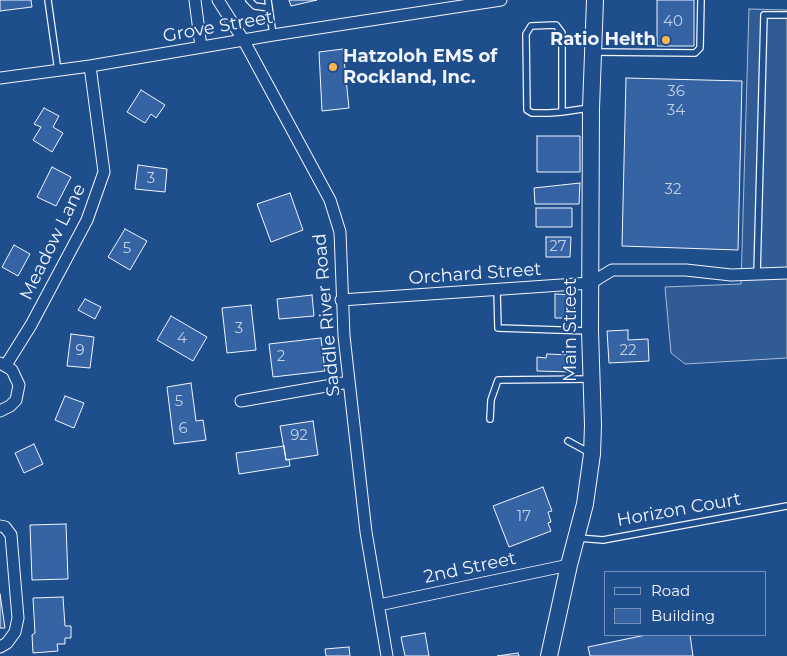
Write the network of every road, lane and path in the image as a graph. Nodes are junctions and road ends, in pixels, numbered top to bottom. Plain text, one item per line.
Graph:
1 (48, 0) edge
2 (195, 0) edge
3 (218, 0) edge
4 (249, 0) edge
5 (268, 0) edge
6 (500, 0) edge
7 (595, 0) edge
8 (701, 0) edge
9 (269, 8) junction
10 (787, 15) edge
11 (273, 35) junction
12 (244, 41) junction
13 (201, 47) junction
14 (594, 52) junction
15 (90, 66) junction
16 (58, 71) junction
17 (0, 78) edge
18 (591, 108) junction
19 (562, 112) junction
20 (787, 273) edge
21 (757, 274) junction
22 (591, 283) junction
23 (497, 291) junction
24 (341, 300) junction
25 (590, 331) junction
26 (3, 364) edge
27 (590, 379) junction
28 (350, 382) junction
29 (241, 401) dead end
30 (0, 412) edge
31 (490, 419) dead end
32 (568, 441) dead end
33 (592, 454) junction
34 (787, 506) edge
35 (0, 526) edge
36 (576, 538) junction
37 (569, 565) junction
38 (378, 605) junction
39 (0, 647) edge
40 (388, 656) edge
41 (549, 656) edge

1 - 16 lane
2 - 13 street
3 - 12 street, Saddle River Road
4 - 9 lane
5 - 9 lane
6 - 11 street, Grove Street
7 - 14 main road, Main Street
8 - 14 lane
9 - 11 lane
10 - 21 lane
11 - 12 street, Grove Street
12 - 13 street, Grove Street
12 - 24 street, Saddle River Road
13 - 15 street, Grove Street
14 - 18 main road, Main Street
15 - 16 street, Grove Street
15 - 26 street, Meadow Lane
16 - 17 street, Grove Street
18 - 19 lane
18 - 22 main road, Main Street
19 - 19 lane
20 - 21 street, Orchard Street
21 - 22 street, Orchard Street
22 - 23 street, Orchard Street
22 - 25 main road, Main Street
23 - 24 street, Orchard Street
23 - 25 lane
24 - 28 street, Saddle River Road
25 - 27 main road, Main Street
26 - 30 street, Meadow Lane
27 - 31 lane
27 - 33 main road, Main Street
28 - 29 street
28 - 38 street, Saddle River Road
32 - 33 lane
33 - 36 main road, Main Street
34 - 36 lane, Horizon Court
35 - 39 street
36 - 37 main road, Main Street
37 - 38 street, 2nd Street
37 - 41 main road, Main Street
38 - 40 street, Saddle River Road

